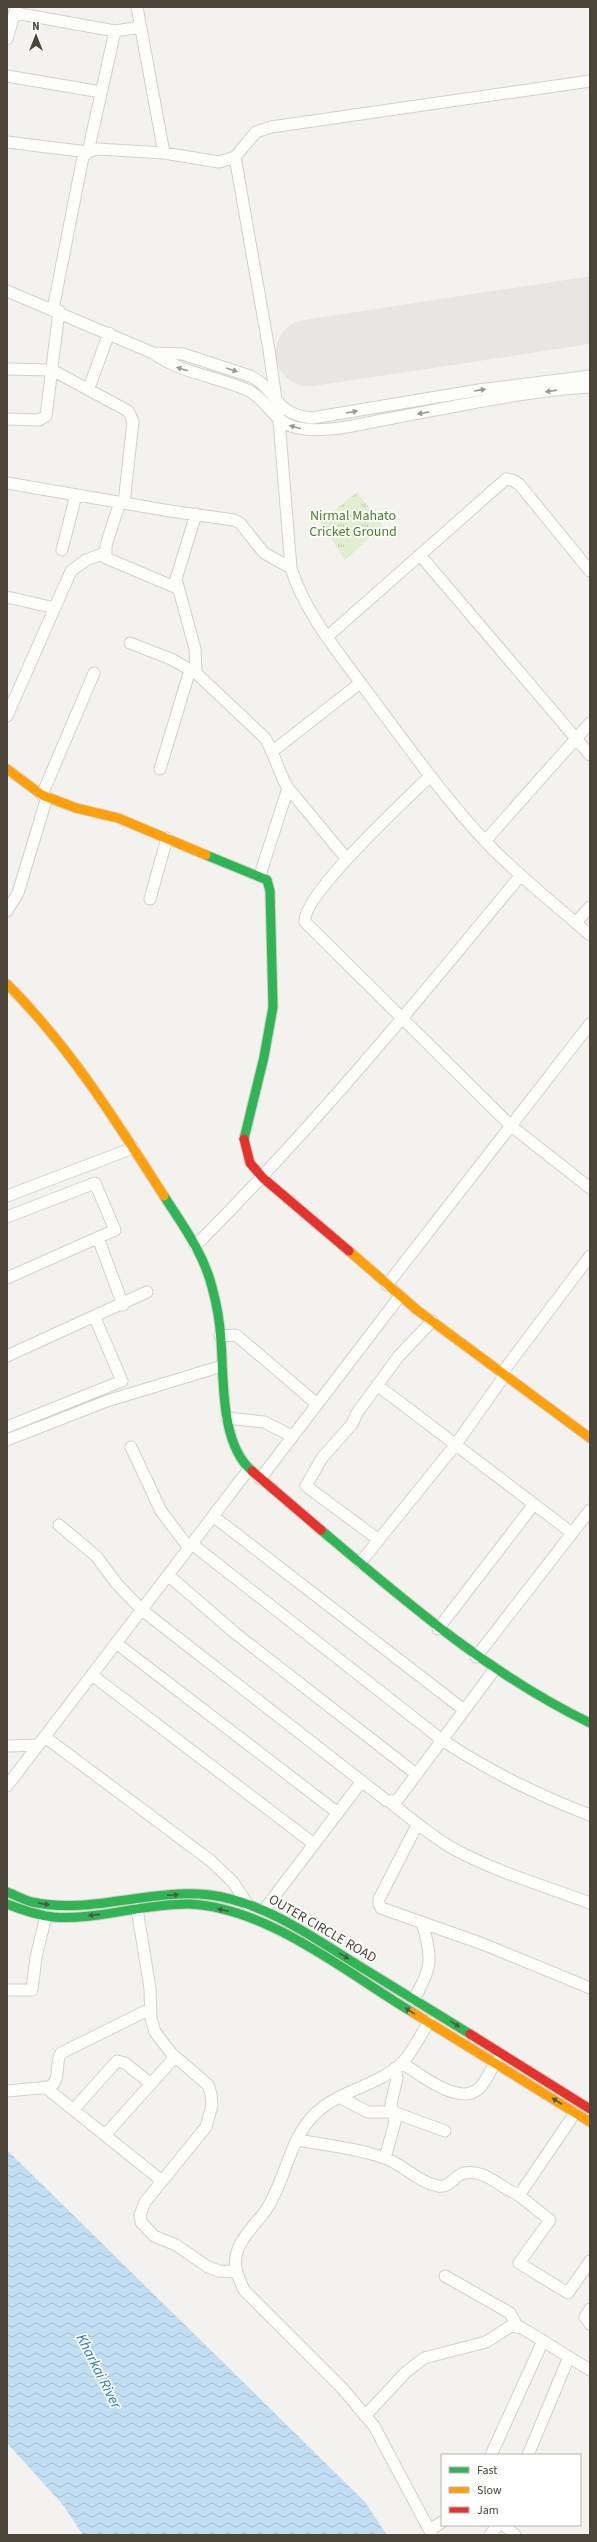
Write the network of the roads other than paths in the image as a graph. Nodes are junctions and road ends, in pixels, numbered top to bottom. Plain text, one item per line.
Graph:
1 (137, 7) edge
2 (15, 10) edge
3 (141, 27) junction
4 (115, 31) junction
5 (7, 39) edge
6 (7, 76) edge
7 (590, 81) edge
8 (101, 92) junction
9 (7, 142) edge
10 (88, 152) junction
11 (164, 152) junction
12 (235, 157) junction
13 (7, 291) edge
14 (56, 310) junction
15 (109, 334) junction
16 (153, 353) junction
17 (7, 369) edge
18 (52, 370) junction
19 (590, 376) edge
20 (590, 387) edge
21 (89, 388) junction
22 (276, 402) junction
23 (7, 419) edge
24 (279, 420) junction
25 (7, 483) edge
26 (76, 495) junction
27 (122, 503) junction
28 (196, 514) junction
29 (62, 550) dead end
30 (104, 553) junction
31 (420, 555) junction
32 (291, 568) junction
33 (590, 571) edge
34 (177, 588) junction
35 (7, 598) edge
36 (55, 608) junction
37 (327, 637) junction
38 (130, 643) dead end
39 (193, 671) junction
40 (94, 673) dead end
41 (360, 682) junction
42 (7, 716) edge
43 (590, 723) edge
44 (575, 740) junction
45 (273, 751) junction
46 (590, 755) edge
47 (7, 769) edge
48 (160, 769) dead end
49 (430, 776) junction
50 (288, 788) junction
51 (45, 796) junction
52 (167, 838) junction
53 (485, 841) junction
54 (346, 858) junction
55 (260, 875) junction
56 (520, 876) junction
57 (150, 899) dead end
58 (590, 907) edge
59 (7, 911) edge
60 (576, 922) junction
61 (590, 935) edge
62 (7, 984) edge
63 (402, 1020) junction
64 (590, 1024) edge
65 (510, 1125) junction
66 (133, 1148) junction
67 (263, 1178) junction
68 (590, 1188) edge
69 (7, 1196) edge
70 (7, 1217) edge
71 (98, 1238) junction
72 (195, 1246) junction
73 (590, 1256) edge
74 (7, 1278) edge
75 (387, 1285) junction
76 (147, 1292) dead end
77 (400, 1296) junction
78 (123, 1305) junction
79 (95, 1318) junction
80 (432, 1321) junction
81 (220, 1336) junction
82 (7, 1356) edge
83 (222, 1366) junction
84 (503, 1374) junction
85 (377, 1385) junction
86 (317, 1404) junction
87 (227, 1418) junction
88 (7, 1427) edge
89 (292, 1436) junction
90 (590, 1438) edge
91 (7, 1440) edge
92 (456, 1444) junction
93 (131, 1447) dead end
94 (249, 1469) junction
95 (260, 1478) junction
96 (534, 1504) junction
97 (590, 1510) edge
98 (213, 1516) junction
99 (59, 1525) dead end
100 (572, 1533) junction
101 (378, 1540) junction
102 (190, 1546) junction
103 (360, 1563) junction
104 (168, 1575) junction
105 (142, 1610) junction
106 (438, 1629) junction
107 (116, 1643) junction
108 (476, 1657) junction
109 (495, 1669) junction
110 (92, 1675) junction
111 (464, 1710) junction
112 (590, 1722) edge
113 (442, 1740) junction
114 (42, 1741) junction
115 (7, 1746) edge
116 (416, 1774) junction
117 (362, 1781) junction
118 (7, 1786) edge
119 (390, 1802) junction
120 (338, 1813) junction
121 (590, 1814) edge
122 (418, 1825) junction
123 (314, 1844) junction
124 (7, 1892) edge
125 (247, 1902) junction
126 (590, 1903) edge
127 (7, 1904) edge
128 (137, 1909) junction
129 (264, 1910) junction
130 (46, 1916) junction
131 (251, 1919) junction
132 (422, 1923) junction
133 (590, 1988) edge
134 (7, 1990) edge
135 (414, 1999) junction
136 (150, 2009) junction
137 (428, 2022) junction
138 (175, 2057) junction
139 (496, 2062) junction
140 (398, 2065) junction
141 (151, 2084) junction
142 (45, 2087) junction
143 (7, 2092) edge
144 (339, 2097) junction
145 (590, 2109) edge
146 (73, 2110) junction
147 (393, 2112) junction
148 (575, 2113) junction
149 (590, 2122) edge
150 (445, 2131) dead end
151 (105, 2135) junction
152 (298, 2140) junction
153 (385, 2158) junction
154 (162, 2181) junction
155 (517, 2194) junction
156 (590, 2261) edge
157 (236, 2272) junction
158 (444, 2276) dead end
159 (590, 2309) edge
160 (590, 2324) edge
161 (517, 2326) junction
162 (543, 2341) junction
163 (568, 2357) junction
164 (590, 2370) edge
165 (365, 2416) junction
166 (491, 2454) edge
167 (528, 2454) edge
168 (441, 2523) edge
169 (497, 2526) edge
170 (505, 2526) edge
171 (431, 2533) edge
172 (490, 2535) edge
173 (515, 2535) edge

1 - 3 street
2 - 4 street
2 - 5 street
3 - 4 street
3 - 11 street
4 - 8 street
6 - 8 street
7 - 12 street
8 - 10 street
9 - 10 street
10 - 11 street
10 - 14 street
11 - 12 street
12 - 22 street
13 - 14 street
14 - 15 street
14 - 18 street
15 - 16 street
15 - 21 street
16 -> 22 street
24 -> 16 street
17 - 18 street
18 - 21 street
18 - 23 street
22 -> 19 street
20 -> 24 street
21 - 27 street
22 - 24 street
24 - 32 street
25 - 26 street
26 - 27 street
26 - 29 street
27 - 28 street
27 - 30 street
28 - 32 street
28 - 34 street
30 - 34 street
30 - 36 street
31 - 33 street
31 - 37 street
31 - 44 street
32 - 37 street
34 - 39 street
35 - 36 street
36 - 42 street
37 - 41 street
38 - 39 street
39 - 45 street
39 - 48 street
40 - 51 street
41 - 45 street
41 - 49 street
43 - 44 street
44 - 46 street
44 - 53 street
45 - 50 street
47 - 51 street
49 - 53 street
49 - 54 street
50 - 54 street
50 - 55 street
51 - 52 street
51 - 59 street
52 - 55 street
52 - 57 street
53 - 56 street
54 - 63 street
55 - 67 street
56 - 60 street
56 - 63 street
58 - 60 street
60 - 61 street
62 - 66 street
63 - 65 street
63 - 67 street
64 - 65 street
65 - 68 street
65 - 75 street
66 - 69 street
66 - 72 street
67 - 72 street
67 - 75 street
70 - 71 street
71 - 74 street
71 - 78 street
72 - 81 street
73 - 84 street
75 - 77 street
76 - 78 street
77 - 80 street
77 - 86 street
78 - 79 street
79 - 82 street
79 - 88 street
80 - 84 street
80 - 85 street
81 - 83 street
81 - 86 street
83 - 87 street
83 - 91 street
84 - 90 street
84 - 92 street
85 - 92 street
85 - 101 street
86 - 89 street
87 - 89 street
87 - 94 street
89 - 95 street
92 - 96 street
92 - 101 street
93 - 102 street
94 - 95 street
94 - 98 street
95 - 103 street
96 - 100 street
96 - 106 street
97 - 100 street
98 - 102 street
98 - 111 street
99 - 105 street
100 - 108 street
101 - 103 street
102 - 104 street
102 - 113 street
103 - 106 street
104 - 105 street
104 - 116 street
105 - 107 street
105 - 117 street
106 - 108 street
107 - 110 street
107 - 120 street
108 - 109 street
109 - 111 street
109 - 112 street
110 - 114 street
110 - 123 street
111 - 113 street
113 - 116 street
113 - 121 street
114 - 115 street
114 - 118 street
114 - 125 street
116 - 119 street
117 - 119 street
117 - 120 street
119 - 122 street
120 - 123 street
122 - 126 street
122 - 132 street
123 - 129 street
124 -> 125 street, OUTER CIRCLE ROAD
125 - 129 street, OUTER CIRCLE ROAD
125 - 131 street
127 - 130 street, OUTER CIRCLE ROAD
128 -> 130 street, OUTER CIRCLE ROAD
131 -> 128 street, OUTER CIRCLE ROAD
128 - 136 street
129 -> 135 street, OUTER CIRCLE ROAD
130 - 134 street
137 -> 131 street, OUTER CIRCLE ROAD
132 - 133 street
132 - 135 street
135 -> 145 street, OUTER CIRCLE ROAD
136 - 138 street
136 - 142 street
137 - 139 street, OUTER CIRCLE ROAD
137 - 140 street
138 - 141 street
138 - 154 street
139 - 140 street
148 -> 139 street, OUTER CIRCLE ROAD
140 - 144 street
140 - 147 street
141 - 146 street
141 - 151 street
142 - 143 street
142 - 146 street
144 - 147 street
144 - 152 street
146 - 151 street
147 - 150 street
147 - 153 street
148 - 149 street, OUTER CIRCLE ROAD
148 - 155 street
151 - 154 street
152 - 153 street
152 - 157 street
153 - 155 street
154 - 157 street
155 - 156 street
157 - 165 street
158 - 161 street
159 - 160 street
161 - 162 street
161 - 165 street
162 - 163 street
162 - 166 street
163 - 164 street
163 - 167 street
165 - 171 street
168 - 171 street
169 - 172 street
170 - 173 street

